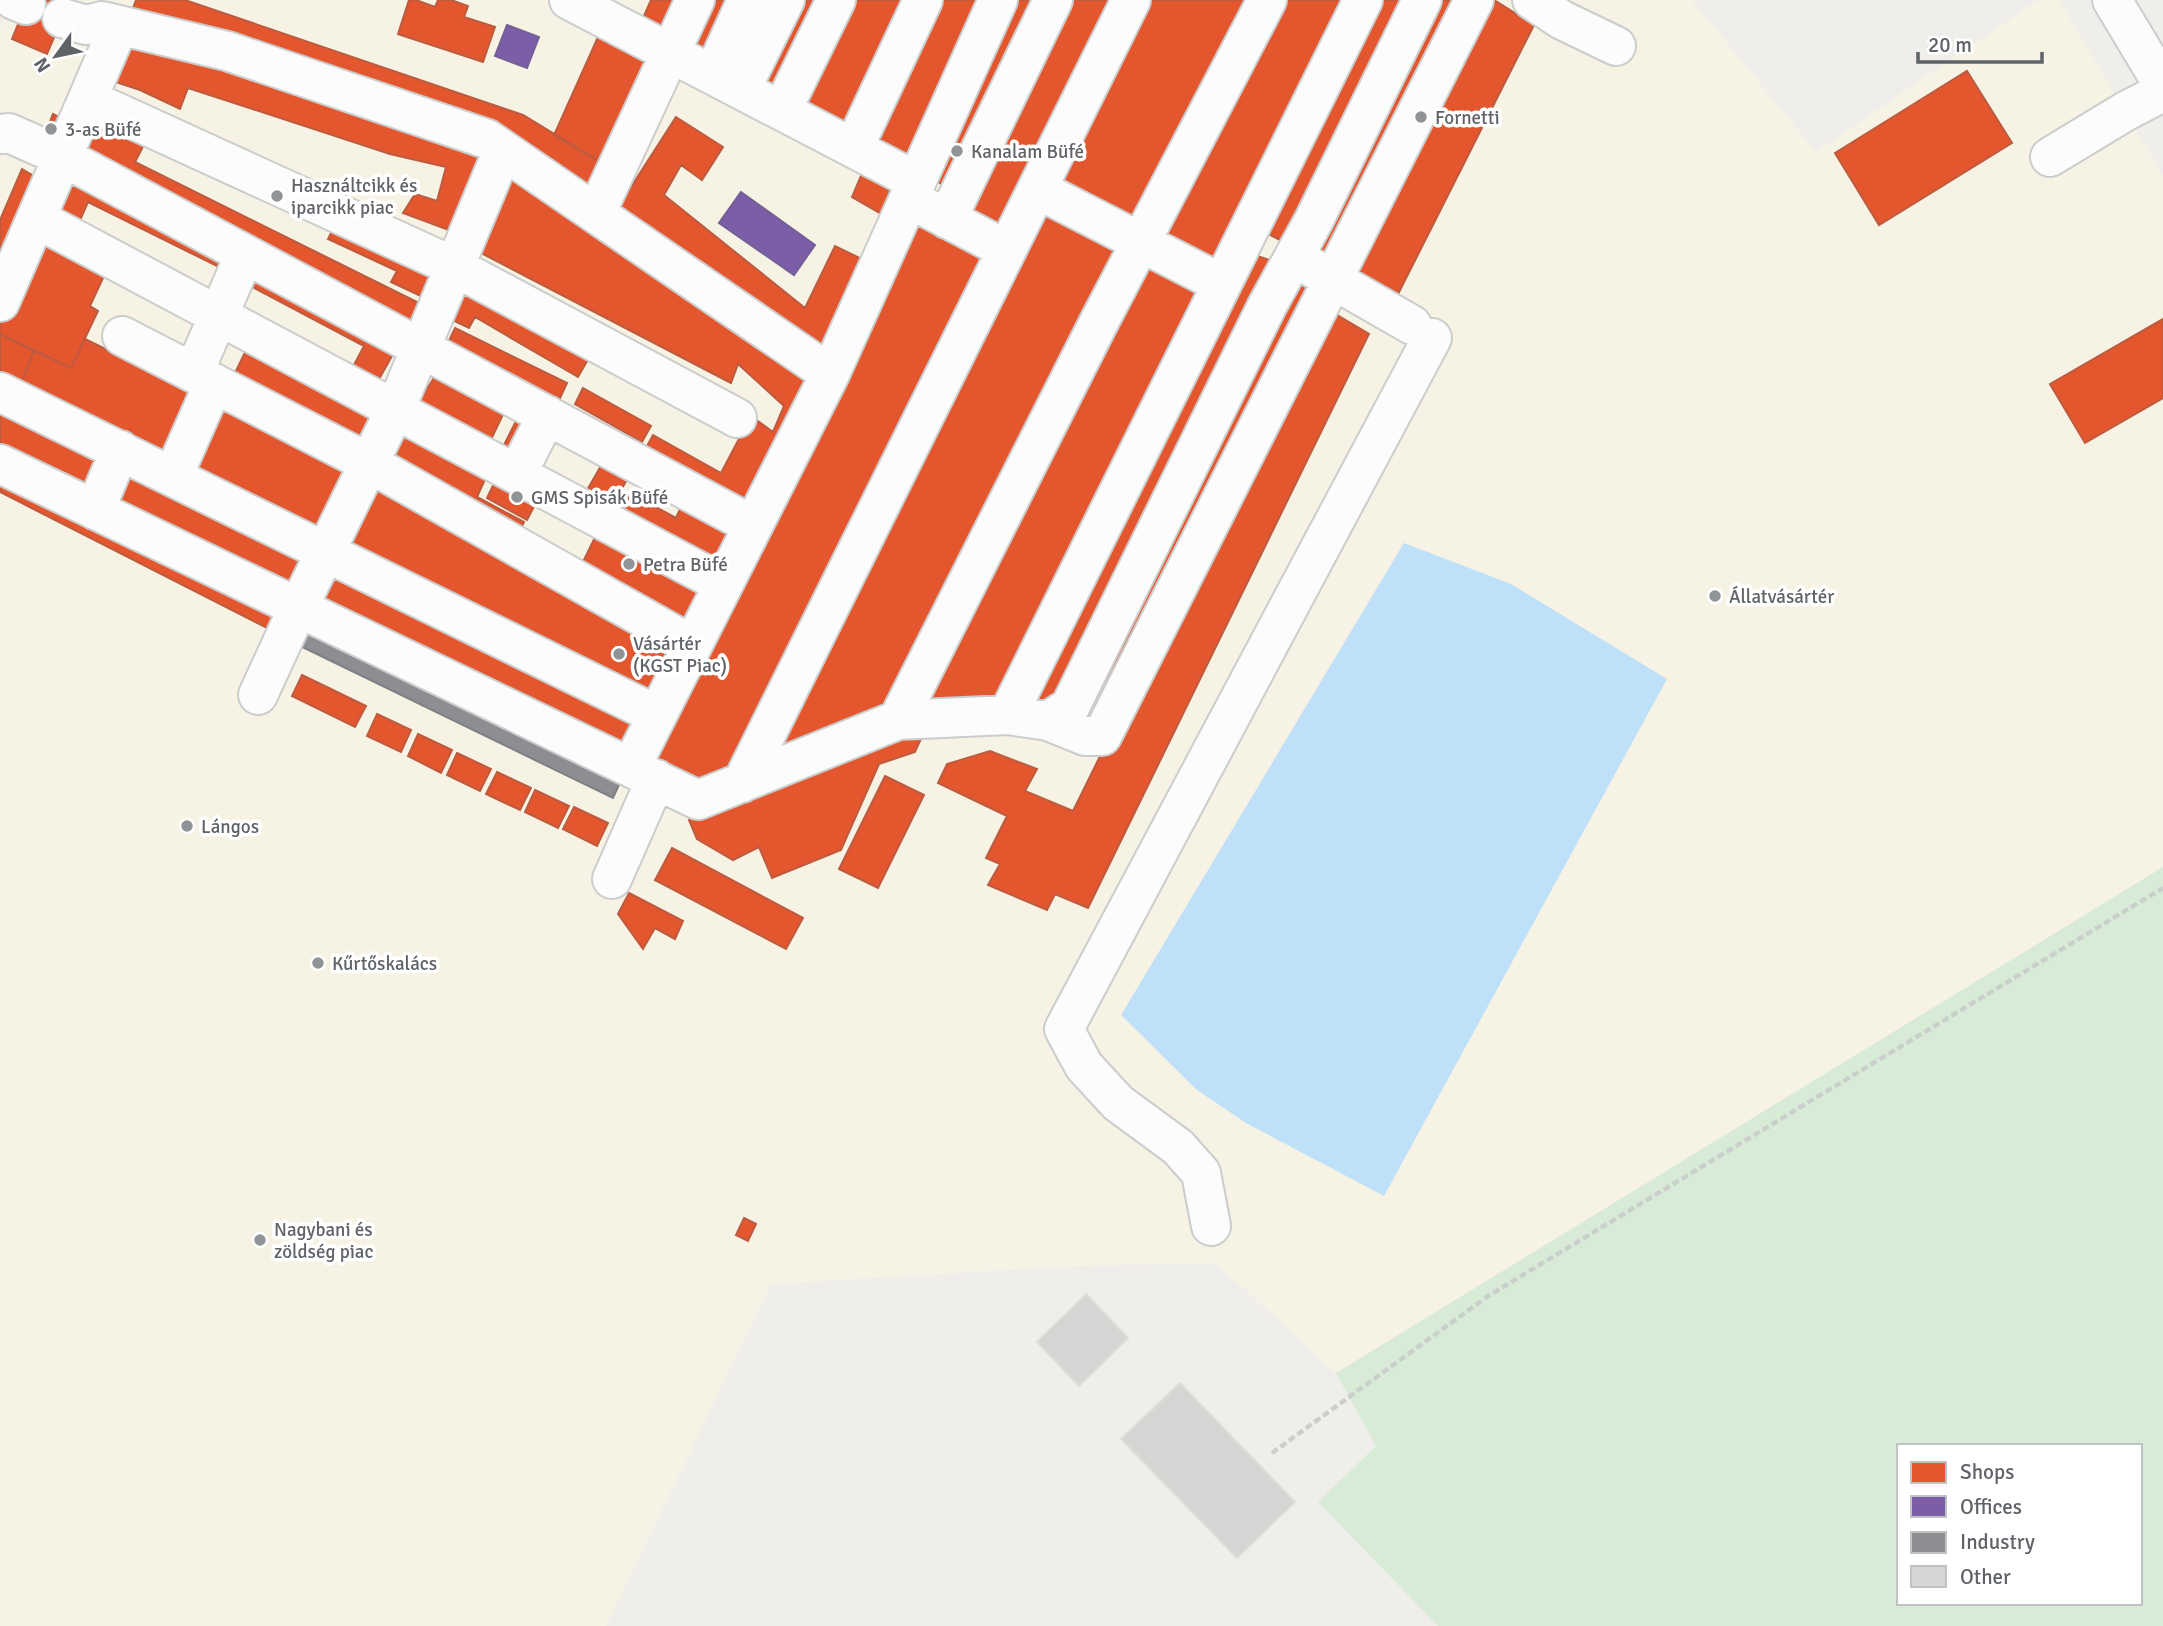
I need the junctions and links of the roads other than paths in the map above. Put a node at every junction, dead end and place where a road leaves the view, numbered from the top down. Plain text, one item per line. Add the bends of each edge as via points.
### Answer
1 (569, 0) edge
2 (695, 0) edge
3 (747, 0) edge
4 (785, 0) edge
5 (836, 0) edge
6 (923, 0) edge
7 (998, 0) edge
8 (1053, 0) edge
9 (1131, 0) edge
10 (1267, 0) edge
11 (1363, 0) edge
12 (1422, 0) edge
13 (1474, 0) edge
14 (1532, 0) edge
15 (2112, 0) edge
16 (66, 9) edge
17 (636, 15) edge
18 (111, 23) junction
19 (1616, 46) dead end
20 (670, 52) junction
21 (727, 82) junction
22 (2163, 85) edge
23 (2163, 92) edge
24 (88, 99) junction
25 (782, 110) junction
26 (0, 134) edge
27 (854, 147) junction
28 (503, 150) junction
29 (64, 157) junction
30 (2050, 157) dead end
31 (912, 189) junction
32 (1037, 189) junction
33 (596, 213) junction
34 (37, 219) junction
35 (947, 219) junction
36 (1247, 233) junction
37 (1141, 242) junction
38 (1007, 250) junction
39 (245, 254) junction
40 (1295, 257) junction
41 (455, 267) junction
42 (1333, 279) junction
43 (1222, 284) junction
44 (0, 302) edge
45 (218, 316) junction
46 (122, 336) dead end
47 (421, 348) junction
48 (830, 374) junction
49 (204, 377) junction
50 (0, 392) edge
51 (395, 410) junction
52 (547, 415) junction
53 (737, 418) dead end
54 (120, 450) junction
55 (369, 463) junction
56 (0, 464) edge
57 (517, 474) junction
58 (173, 477) junction
59 (95, 510) junction
60 (752, 525) junction
61 (326, 551) junction
62 (723, 584) junction
63 (298, 608) junction
64 (692, 645) junction
65 (258, 695) dead end
66 (657, 715) junction
67 (1008, 715) junction
68 (898, 720) junction
69 (1048, 721) junction
70 (643, 773) junction
71 (742, 783) junction
72 (612, 878) dead end
73 (1211, 1226) dead end

1 - 17 street
2 - 20 street
3 - 21 street
4 - 21 street
5 - 25 street
6 - 27 street
7 - 31 street
8 - 35 street
9 - 32 street
10 - 37 street
11 - 36 street
12 - 40 street
13 - 42 street
14 - 19 street
15 - 22 street
16 - 18 street via 93,10
17 - 20 street
18 - 24 street
18 - 28 street via 227,51 487,139
20 - 21 street
20 - 33 street
21 - 25 street
23 - 30 street
24 - 29 street
24 - 41 street
25 - 27 street
26 - 29 street via 9,133
27 - 31 street
28 - 33 street
28 - 41 street
29 - 34 street
29 - 39 street
31 - 35 street
31 - 48 street
32 - 37 street
32 - 38 street
33 - 48 street
34 - 44 street
34 - 45 street
35 - 38 street
36 - 40 street
36 - 43 street
37 - 43 street
37 - 68 street
38 - 71 street
39 - 45 street
39 - 47 street
40 - 42 street
40 - 69 street via 1070,707
41 - 47 street
41 - 53 street
42 - 69 street via 1102,736 1085,736
42 - 73 street via 1422,332 1064,1029 1084,1066 1118,1103 1178,1147 1201,1173
43 - 67 street
45 - 49 street
45 - 51 street
46 - 49 street
47 - 51 street
47 - 52 street
48 - 60 street
49 - 55 street
49 - 58 street
50 - 54 street
51 - 55 street
51 - 57 street
52 - 57 street
52 - 60 street
54 - 58 street
54 - 59 street
55 - 61 street
55 - 64 street
56 - 59 street
57 - 62 street
58 - 61 street
59 - 63 street
60 - 62 street
61 - 63 street
61 - 66 street
62 - 64 street
63 - 65 street
63 - 70 street
64 - 66 street
66 - 70 street
67 - 68 street
67 - 69 street
68 - 71 street
70 - 71 street via 698,800
70 - 72 street

